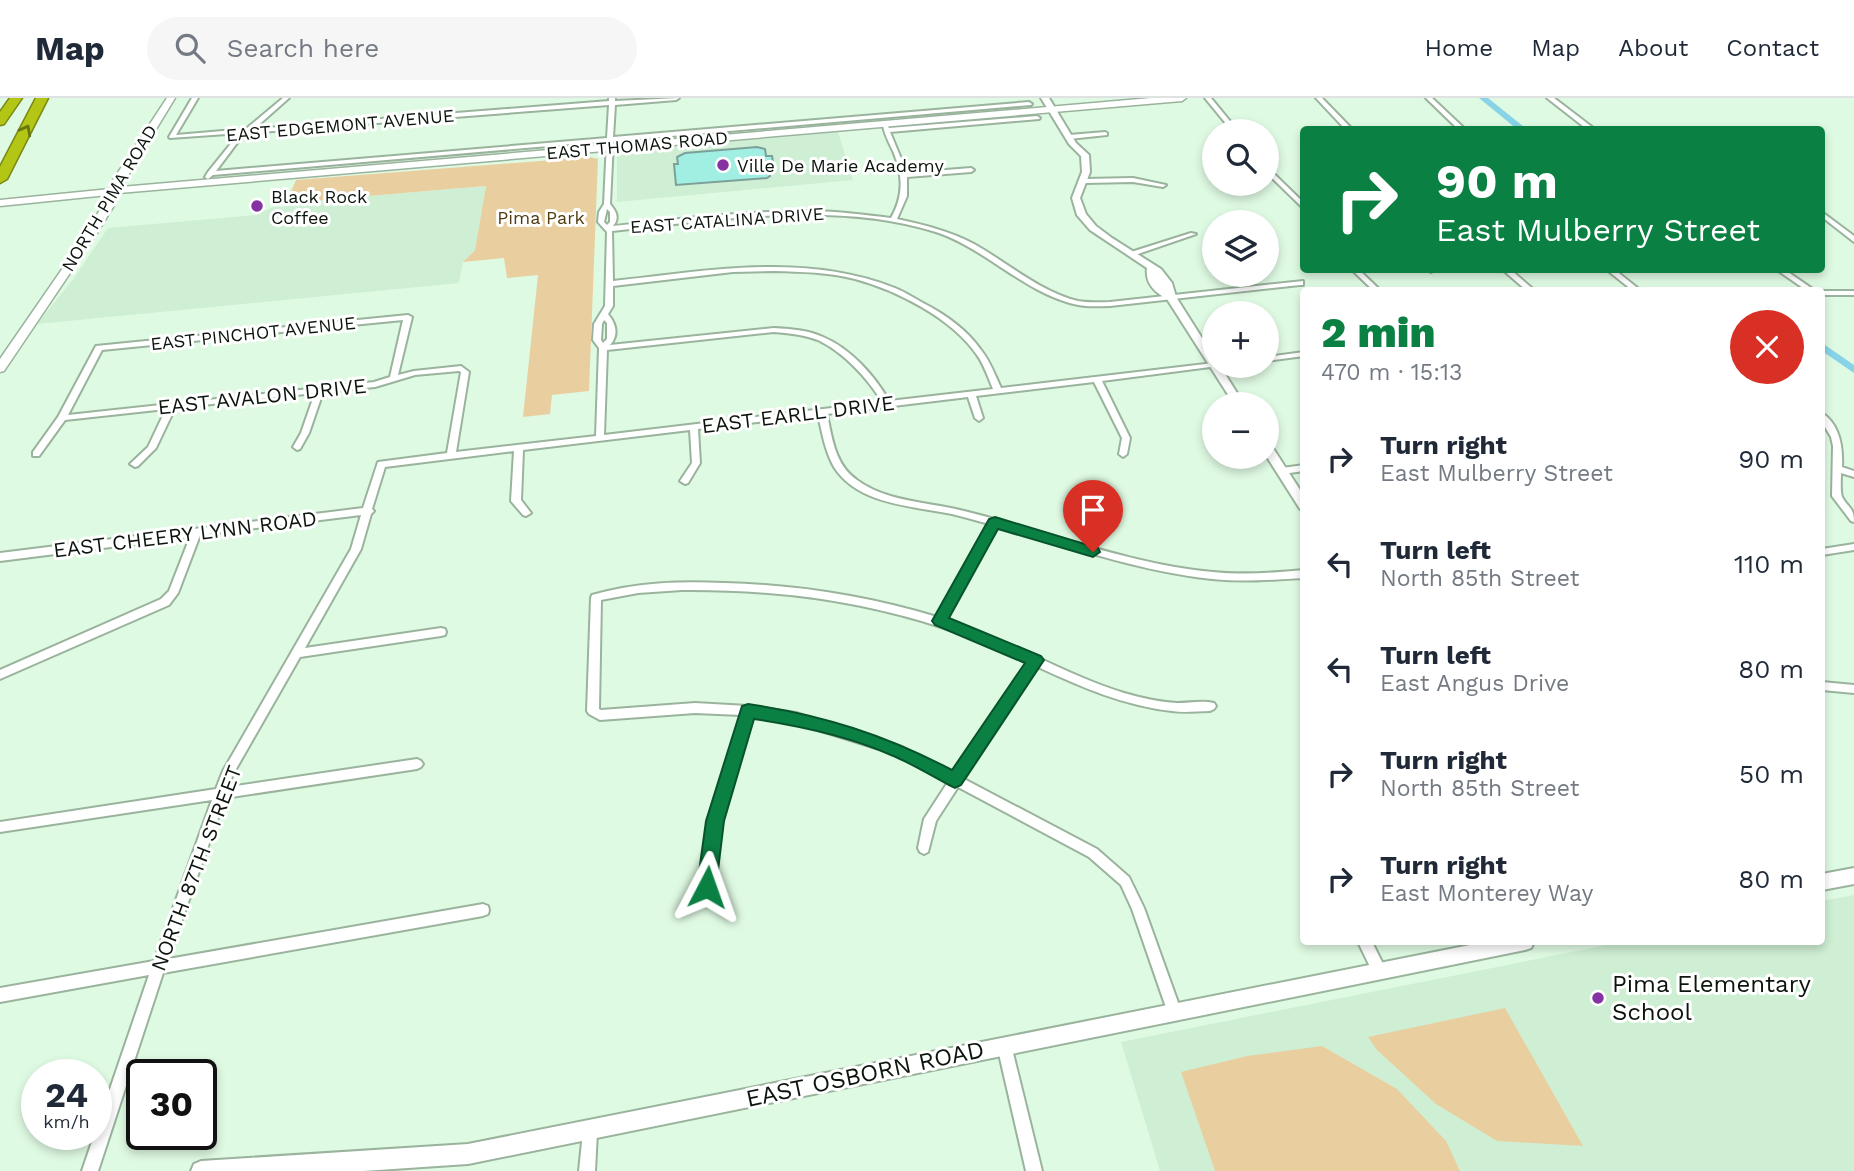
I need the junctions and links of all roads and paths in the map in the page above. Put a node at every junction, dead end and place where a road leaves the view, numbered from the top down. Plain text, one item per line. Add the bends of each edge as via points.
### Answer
1 (16, 98) edge
2 (42, 98) edge
3 (171, 98) edge
4 (195, 98) edge
5 (286, 98) edge
6 (676, 98) edge
7 (1045, 98) edge
8 (1182, 98) edge
9 (1208, 98) edge
10 (1319, 98) edge
11 (1429, 98) edge
12 (1550, 98) edge
13 (1157, 99) edge
14 (612, 101) edge
15 (1030, 104) dead end
16 (1052, 109) junction
17 (1037, 118) dead end
18 (1226, 119) edge
19 (0, 121) edge
20 (1346, 126) edge
21 (1459, 126) edge
22 (1588, 126) edge
23 (885, 127) junction
24 (244, 132) junction
25 (1105, 134) dead end
26 (1071, 141) junction
27 (609, 144) junction
28 (971, 170) dead end
29 (905, 175) junction
30 (208, 177) junction
31 (0, 179) edge
32 (1085, 181) junction
33 (1279, 181) edge
34 (1163, 185) dead end
35 (116, 189) junction
36 (0, 195) edge
37 (0, 203) edge
38 (1300, 203) edge
39 (1825, 216) edge
40 (893, 221) junction
41 (607, 229) junction
42 (92, 233) junction
43 (1193, 234) dead end
44 (1854, 240) edge
45 (1132, 253) junction
46 (1358, 273) edge
47 (1510, 273) edge
48 (1615, 273) edge
49 (1785, 273) edge
50 (1300, 283) dead end
51 (609, 284) junction
52 (1374, 287) edge
53 (1527, 287) edge
54 (1632, 287) edge
55 (1806, 287) edge
56 (1825, 293) edge
57 (1854, 293) edge
58 (1171, 298) junction
59 (605, 316) junction
60 (1202, 346) edge
61 (603, 348) junction
62 (1300, 355) edge
63 (1279, 357) edge
64 (1202, 366) edge
65 (0, 368) edge
66 (1097, 379) junction
67 (393, 380) junction
68 (320, 390) junction
69 (998, 390) junction
70 (971, 394) junction
71 (887, 404) junction
72 (172, 406) junction
73 (822, 411) junction
74 (62, 418) junction
75 (979, 418) dead end
76 (1825, 420) edge
77 (694, 427) junction
78 (600, 438) junction
79 (297, 447) dead end
80 (519, 448) junction
81 (36, 454) dead end
82 (1123, 454) dead end
83 (451, 456) junction
84 (135, 464) dead end
85 (381, 464) joint
86 (1279, 466) edge
87 (1300, 469) edge
88 (1838, 469) junction
89 (1282, 471) junction
90 (1854, 474) edge
91 (685, 481) dead end
92 (1300, 500) edge
93 (369, 511) junction
94 (526, 513) dead end
95 (1854, 519) edge
96 (995, 522) junction
97 (197, 532) junction
98 (1854, 547) edge
99 (1825, 552) edge
100 (0, 557) edge
101 (1300, 574) edge
102 (940, 621) junction
103 (441, 632) dead end
104 (298, 653) junction
105 (1036, 660) junction
106 (0, 675) edge
107 (1825, 686) edge
108 (1854, 689) edge
109 (1210, 706) dead end
110 (748, 711) junction
111 (417, 764) dead end
112 (955, 780) junction
113 (221, 794) junction
114 (0, 827) edge
115 (924, 848) dead end
116 (1854, 876) edge
117 (1825, 881) edge
118 (707, 887) dead end
119 (483, 910) dead end
120 (1366, 945) edge
121 (1510, 945) edge
122 (158, 968) junction
123 (1380, 972) junction
124 (0, 995) edge
125 (1174, 1011) junction
126 (1004, 1045) junction
127 (590, 1132) junction
128 (90, 1171) edge
129 (201, 1171) edge
130 (587, 1171) edge
131 (1034, 1171) edge

1 - 19 highway
31 -> 2 highway
3 - 35 main road, NORTH PIMA ROAD
4 - 24 street, EAST EDGEMONT AVENUE via 172,137
5 - 24 street
6 - 14 street, EAST EDGEMONT AVENUE
7 - 16 street
8 - 13 main road, EAST THOMAS ROAD
9 - 18 street
10 - 20 street
11 - 21 street
12 - 22 street
13 - 16 main road, EAST THOMAS ROAD
14 - 24 street, EAST EDGEMONT AVENUE
14 - 27 street
15 - 27 street, EAST THOMAS ROAD
16 - 23 main road, EAST THOMAS ROAD
16 - 26 street
17 - 23 street, EAST THOMAS ROAD
23 - 27 main road, EAST THOMAS ROAD
23 - 29 street
24 - 30 street
25 - 26 street
26 - 32 street via 1074,156 1084,161
27 - 30 main road, EAST THOMAS ROAD
27 - 41 street via 607,204 601,222
28 - 29 street
29 - 40 street via 906,199
30 - 35 main road, EAST THOMAS ROAD
30 - 42 main road via 123,202
32 - 34 street
32 - 45 street via 1076,198 1085,219 1099,235
33 - 38 street
35 - 36 main road, EAST THOMAS ROAD
35 - 37 main road, EAST THOMAS ROAD
35 - 42 main road, NORTH PIMA ROAD
39 - 44 street
40 - 41 street, EAST CATALINA DRIVE via 793,211
40 - 58 street, EAST CATALINA DRIVE via 963,239 1054,294 1079,303
41 - 51 street
42 - 65 main road, NORTH PIMA ROAD
43 - 45 street
45 - 58 street via 1152,269 1151,279 1158,290
46 - 52 street
47 - 53 street
48 - 54 street
49 - 55 street
50 - 58 street
51 - 59 street
51 - 69 street via 768,268 808,268 856,276 909,296 949,323 981,354
56 - 57 street
58 - 60 street
59 - 61 street via 598,324 597,340
59 - 61 street via 611,323 611,339
61 - 71 street via 774,330 798,332 822,339 867,375
61 - 78 street
62 - 63 street
64 - 66 street, EAST EARLL DRIVE
66 - 69 street, EAST EARLL DRIVE
66 - 82 street via 1126,438
67 - 68 street, EAST AVALON DRIVE
67 - 74 street, EAST PINCHOT AVENUE via 408,317 99,348
67 - 83 street, EAST AVALON DRIVE via 414,373 461,368 465,372
68 - 72 street, EAST AVALON DRIVE
68 - 79 street
69 - 70 street, EAST EARLL DRIVE
70 - 71 street, EAST EARLL DRIVE
70 - 75 street
71 - 73 street, EAST EARLL DRIVE
72 - 74 street, EAST AVALON DRIVE
72 - 84 street via 152,448
73 - 77 street, EAST EARLL DRIVE
73 - 96 street via 834,461 856,485 875,494
74 - 81 street
76 - 88 street via 1838,440
77 - 78 street, EAST EARLL DRIVE
77 - 91 street via 696,463
78 - 80 street, EAST EARLL DRIVE
80 - 83 street, EAST EARLL DRIVE
80 - 94 street via 516,501
83 - 85 street, EAST EARLL DRIVE
85 - 93 street, NORTH 87TH STREET
86 - 89 street
87 - 89 street
88 - 90 street
88 - 95 street via 1836,496
89 - 92 street
93 - 97 street, EAST CHEERY LYNN ROAD
93 - 104 street, NORTH 87TH STREET via 356,549
96 - 101 street via 1157,569 1241,578
96 - 102 street
97 - 100 street, EAST CHEERY LYNN ROAD
97 - 106 street via 173,593 165,602
98 - 99 street
102 - 105 street
102 - 110 street via 829,595 745,587 668,586 596,598 593,711 600,715 695,708
103 - 104 street
104 - 113 street, NORTH 87TH STREET via 246,740
105 - 109 street via 1130,698 1171,707
105 - 112 street
107 - 108 street
110 - 112 street via 848,732 898,750
110 - 118 street via 715,821
111 - 113 street
112 - 115 street via 930,818
112 - 125 street via 1093,853 1125,881
113 - 114 street
113 - 122 street, NORTH 87TH STREET
116 - 117 street
119 - 122 street
120 - 123 street
121 - 123 street, EAST OSBORN ROAD
122 - 124 street
122 - 128 street, NORTH 87TH STREET
123 - 125 street, EAST OSBORN ROAD
125 - 126 street, EAST OSBORN ROAD
126 - 127 street, EAST OSBORN ROAD
126 - 131 street
127 - 129 street, EAST OSBORN ROAD via 426,1159
127 - 130 street

